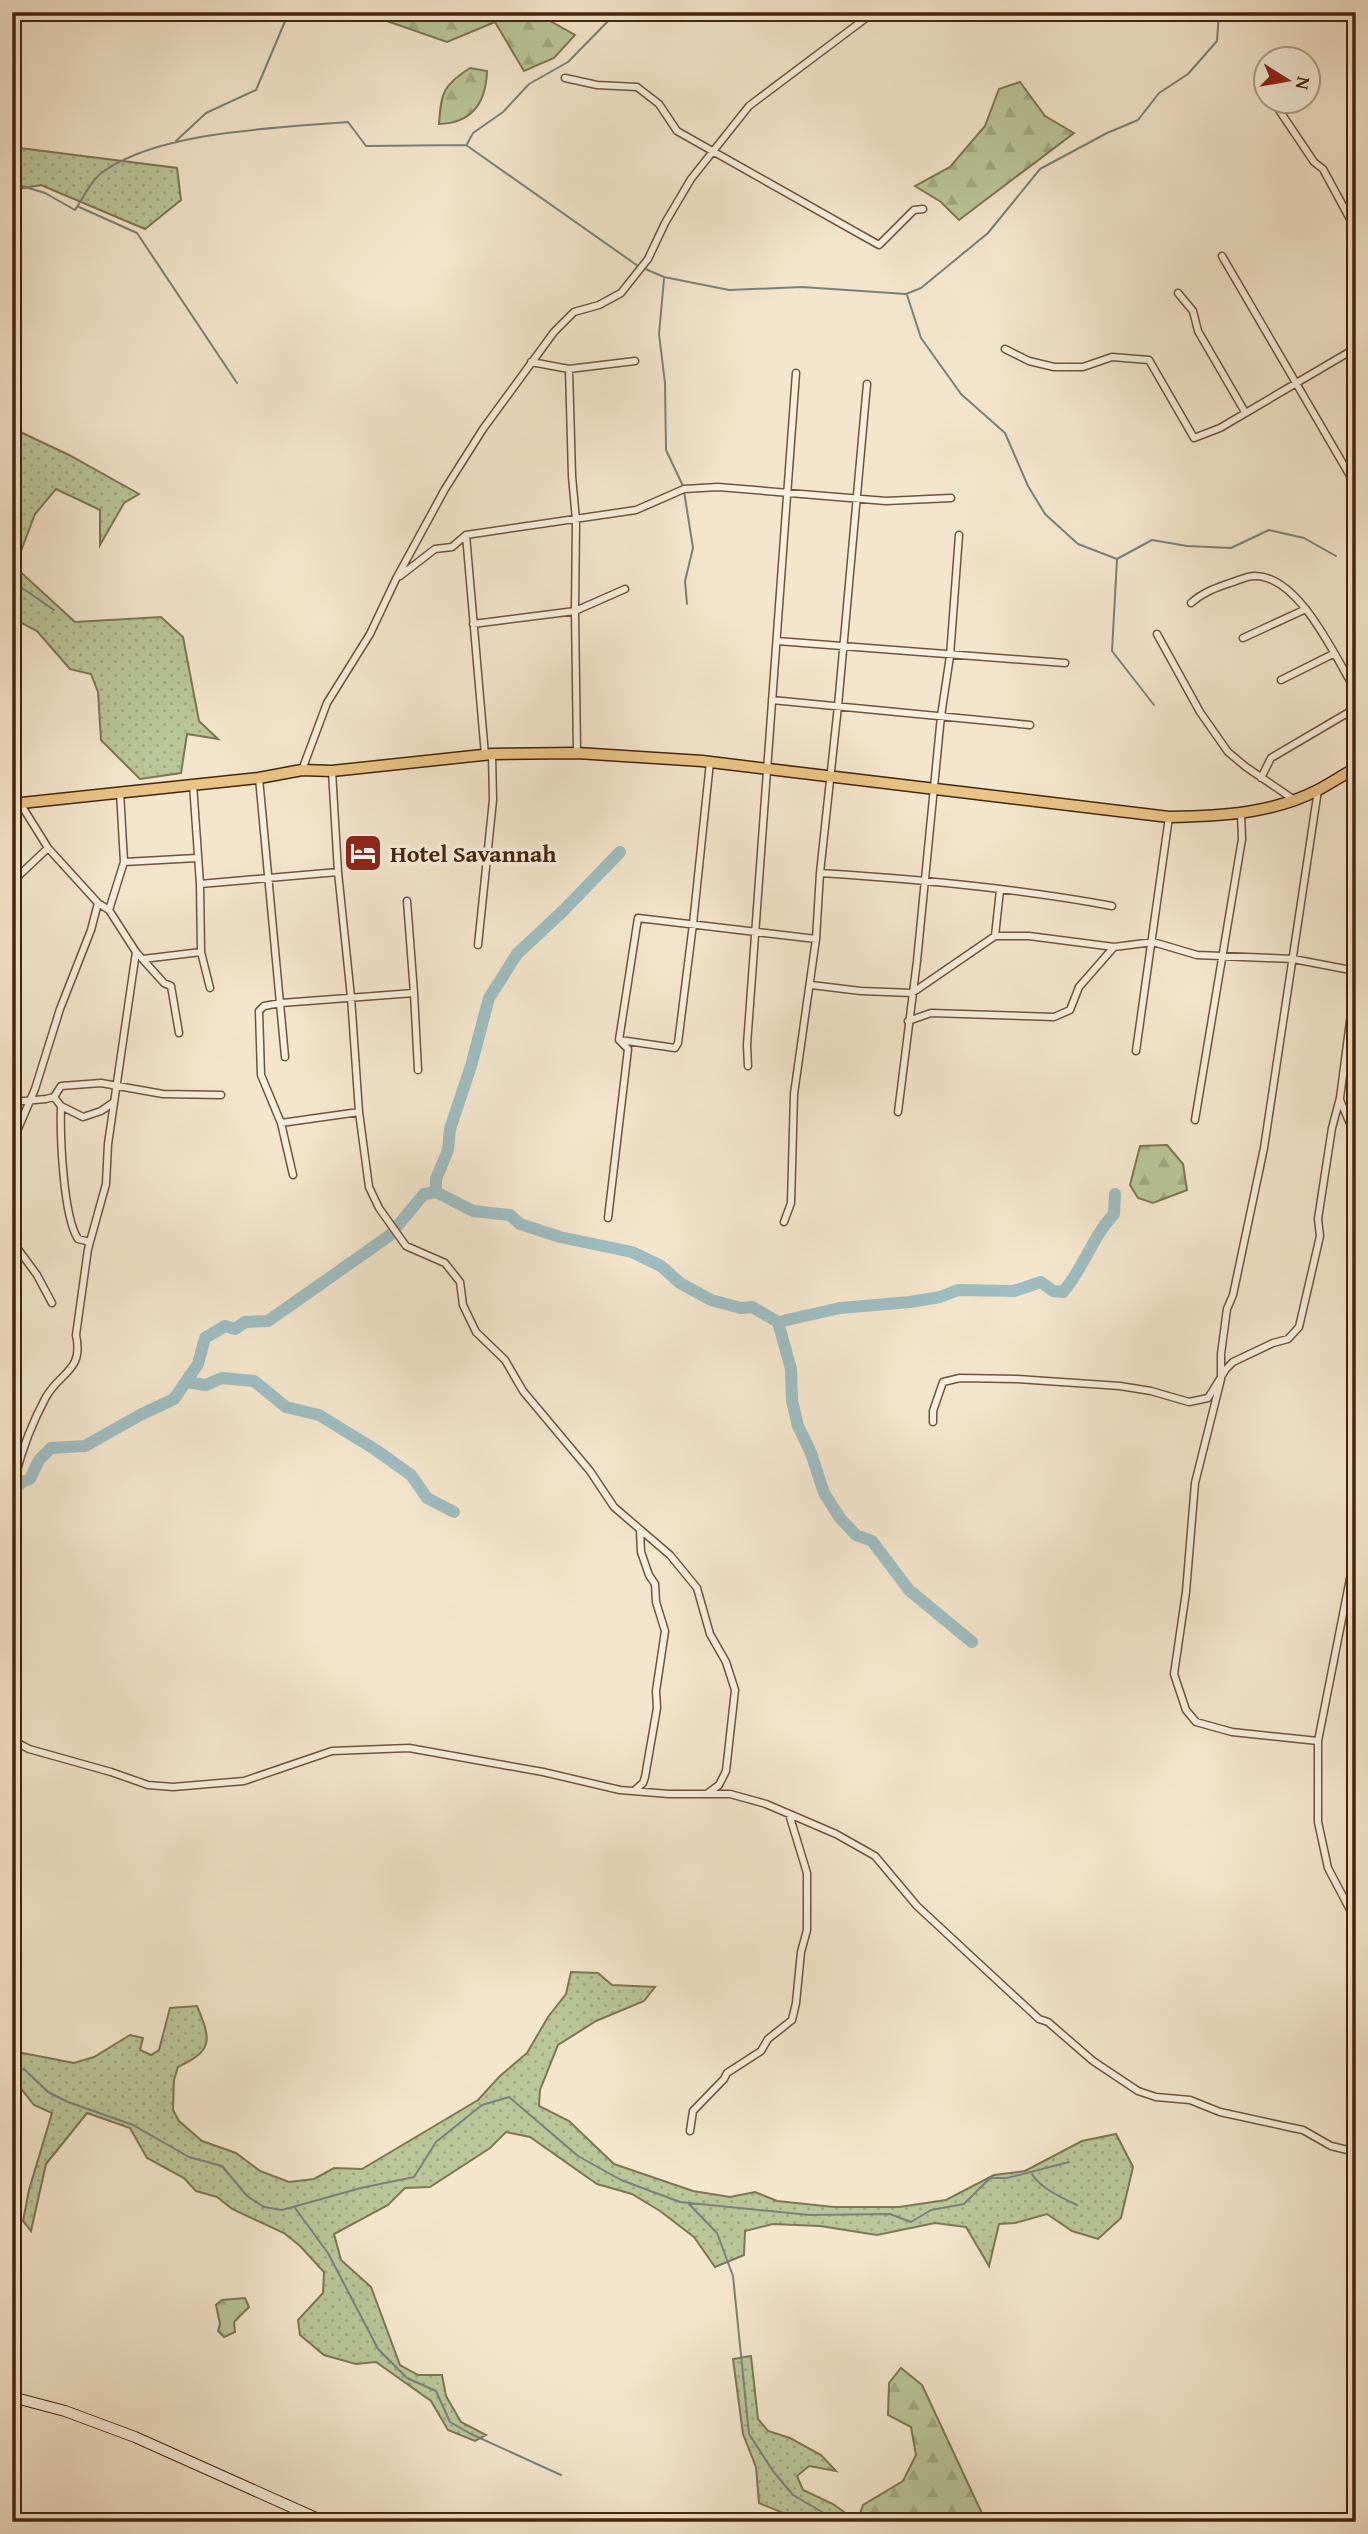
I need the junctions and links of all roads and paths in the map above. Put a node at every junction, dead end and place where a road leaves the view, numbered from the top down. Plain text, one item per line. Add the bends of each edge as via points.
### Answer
1 (874, 12) edge
2 (565, 78) dead end
3 (1283, 116) edge
4 (712, 151) junction
5 (923, 209) dead end
6 (1356, 230) edge
7 (1222, 256) dead end
8 (1178, 293) dead end
9 (1005, 349) dead end
10 (1354, 352) edge
11 (635, 361) dead end
12 (531, 362) junction
13 (569, 369) junction
14 (796, 373) dead end
15 (1297, 383) junction
16 (867, 384) dead end
17 (1245, 412) junction
18 (1356, 486) edge
19 (788, 494) junction
20 (857, 498) junction
21 (951, 498) dead end
22 (576, 520) junction
23 (466, 535) junction
24 (959, 536) dead end
25 (396, 579) junction
26 (625, 589) dead end
27 (1191, 603) dead end
28 (1306, 608) junction
29 (575, 611) junction
30 (473, 624) junction
31 (1157, 634) dead end
32 (1243, 638) dead end
33 (777, 641) junction
34 (844, 645) junction
35 (1334, 654) junction
36 (950, 656) junction
37 (1065, 663) dead end
38 (1281, 680) dead end
39 (1356, 691) edge
40 (772, 701) junction
41 (838, 706) junction
42 (1356, 708) edge
43 (941, 716) junction
44 (1030, 724) dead end
45 (577, 753) junction
46 (488, 755) junction
47 (710, 762) junction
48 (1356, 768) edge
49 (769, 769) junction
50 (302, 770) junction
51 (332, 771) junction
52 (831, 777) junction
53 (259, 778) junction
54 (1261, 778) junction
55 (193, 784) junction
56 (934, 788) junction
57 (1318, 790) junction
58 (120, 792) junction
59 (1296, 800) junction
60 (16, 804) edge
61 (1241, 814) junction
62 (1169, 817) junction
63 (48, 848) junction
64 (197, 858) junction
65 (124, 863) junction
66 (338, 872) junction
67 (820, 873) junction
68 (270, 878) junction
69 (926, 880) junction
70 (12, 882) edge
71 (200, 884) junction
72 (1000, 890) junction
73 (407, 901) dead end
74 (98, 903) junction
75 (1112, 906) dead end
76 (108, 910) junction
77 (693, 924) junction
78 (755, 934) junction
79 (995, 936) junction
80 (816, 939) junction
81 (1153, 942) junction
82 (478, 945) dead end
83 (1114, 947) junction
84 (136, 952) junction
85 (201, 952) junction
86 (1221, 957) junction
87 (143, 959) junction
88 (1293, 959) junction
89 (1356, 973) edge
90 (811, 985) junction
91 (210, 988) dead end
92 (414, 993) junction
93 (912, 993) junction
94 (351, 997) junction
95 (281, 1003) junction
96 (908, 1021) junction
97 (179, 1032) dead end
98 (620, 1040) junction
99 (1136, 1051) dead end
100 (285, 1057) dead end
101 (748, 1066) dead end
102 (418, 1070) dead end
103 (118, 1085) junction
104 (221, 1095) dead end
105 (54, 1097) junction
106 (1340, 1098) junction
107 (29, 1100) junction
108 (12, 1102) edge
109 (114, 1102) junction
110 (61, 1106) junction
111 (359, 1112) junction
112 (898, 1112) dead end
113 (1195, 1120) dead end
114 (281, 1123) junction
115 (1353, 1127) edge
116 (12, 1143) edge
117 (1356, 1148) edge
118 (293, 1175) dead end
119 (608, 1218) dead end
120 (784, 1222) dead end
121 (12, 1241) edge
122 (90, 1242) junction
123 (52, 1303) dead end
124 (1221, 1379) junction
125 (933, 1422) dead end
126 (16, 1475) dead end
127 (640, 1531) junction
128 (1356, 1548) edge
129 (12, 1740) edge
130 (1318, 1741) junction
131 (635, 1790) junction
132 (708, 1793) junction
133 (789, 1814) junction
134 (1356, 1921) edge
135 (690, 2131) dead end
136 (1356, 2152) edge
137 (12, 2397) edge
138 (325, 2522) edge

1 - 4 street via 749,106
2 - 4 street via 637,87 659,104 677,131
3 - 6 street via 1323,169
4 - 5 street via 879,245 914,210
4 - 12 street via 648,258 621,293 574,312
7 - 15 street
8 - 17 street via 1193,311 1198,331
9 - 17 street via 1054,367 1083,367 1112,357 1149,360 1194,438
10 - 15 street
11 - 13 street
12 - 13 street
12 - 25 street via 445,489
13 - 22 street
14 - 19 street
15 - 17 street
15 - 18 street
16 - 20 street
19 - 20 street
19 - 22 street via 718,486 684,489 636,510
19 - 33 street
20 - 21 street
20 - 34 street
22 - 23 street
22 - 29 street
23 - 25 street via 452,547 435,549
23 - 30 street
24 - 36 street
25 - 50 street via 370,634 327,703
26 - 29 street
27 - 28 street via 1254,575 1288,588
28 - 32 street
28 - 35 street
29 - 30 street
29 - 45 street
30 - 46 street
31 - 54 street via 1228,752
33 - 34 street
33 - 40 street
34 - 36 street
34 - 41 street
35 - 38 street
35 - 39 street
36 - 37 street
36 - 43 street
40 - 41 street
40 - 49 street
41 - 43 street
41 - 52 street
42 - 54 street via 1271,758
43 - 44 street
43 - 56 street
45 - 46 highway
45 - 47 highway
46 - 51 highway
46 - 82 street via 493,800
47 - 49 highway
47 - 77 street
48 - 57 highway
49 - 52 highway
49 - 78 street
50 - 51 highway
50 - 53 highway
51 - 66 street
52 - 56 highway
52 - 67 street
53 - 55 highway
53 - 68 street
54 - 59 street
55 - 58 highway
55 - 64 street
56 - 62 highway
56 - 69 street
57 - 59 highway
57 - 88 street
58 - 60 highway
58 - 65 street
59 - 61 highway
60 - 63 street
61 - 62 highway
61 - 86 street via 1242,839
62 - 81 street
63 - 70 street
63 - 74 street
64 - 65 street
64 - 71 street
65 - 76 street
66 - 68 street
66 - 94 street
67 - 69 street
67 - 80 street
68 - 71 street
68 - 95 street
69 - 72 street
69 - 93 street
71 - 85 street
72 - 75 street
72 - 79 street
73 - 92 street
74 - 76 street
74 - 107 street
76 - 84 street
77 - 78 street
77 - 98 street via 638,918
77 - 98 street via 675,1048
78 - 80 street
78 - 101 street
79 - 83 street
79 - 93 street
80 - 90 street
81 - 83 street
81 - 86 street
81 - 99 street
83 - 96 street via 1079,987 1070,1010 1054,1017 931,1013
84 - 87 street
84 - 103 street
85 - 87 street
85 - 91 street
86 - 88 street
86 - 113 street
87 - 97 street via 171,986
88 - 89 street
88 - 124 street via 1265,1148 1227,1309
89 - 106 street
90 - 93 street
90 - 120 street via 794,1094 791,1203
92 - 94 street
92 - 102 street
93 - 96 street
94 - 95 street
94 - 111 street
95 - 100 street
95 - 114 street via 259,1011 261,1075
96 - 112 street
98 - 119 street via 628,1049
103 - 104 street via 163,1094
103 - 105 street via 61,1086
103 - 109 street
105 - 107 street
105 - 110 street
106 - 115 street
106 - 124 street via 1318,1219 1320,1236 1299,1327 1288,1339 1233,1362
107 - 108 street
107 - 116 street
109 - 110 street via 83,1118
109 - 122 street via 106,1184
110 - 122 street via 60,1137 71,1219 78,1239
111 - 114 street
111 - 127 street via 369,1187 379,1208 406,1247 445,1263 460,1282 463,1305 476,1332 505,1360 523,1391 614,1507
114 - 118 street
115 - 117 street
121 - 123 street
122 - 126 street via 76,1335 79,1349 71,1371 48,1392 24,1442
124 - 125 street via 1208,1398 1189,1402 1121,1386 960,1378 943,1382
124 - 130 street via 1195,1483 1174,1674 1186,1710 1196,1722 1232,1732
127 - 131 street via 665,1631 647,1767 643,1783
127 - 132 street via 670,1555 697,1588 710,1634 735,1690 726,1770 719,1785
128 - 130 street
129 - 131 street via 148,1785 244,1781 332,1751 409,1748
130 - 134 street via 1318,1822 1328,1868
131 - 132 street
132 - 133 street via 730,1794
133 - 135 street via 807,1873 807,1930 792,2020 768,2039 761,2051 727,2073 694,2111
133 - 136 street via 875,1856 917,1906 1039,2019 1138,2091 1303,2130 1331,2146
137 - 138 main road via 135,2437

